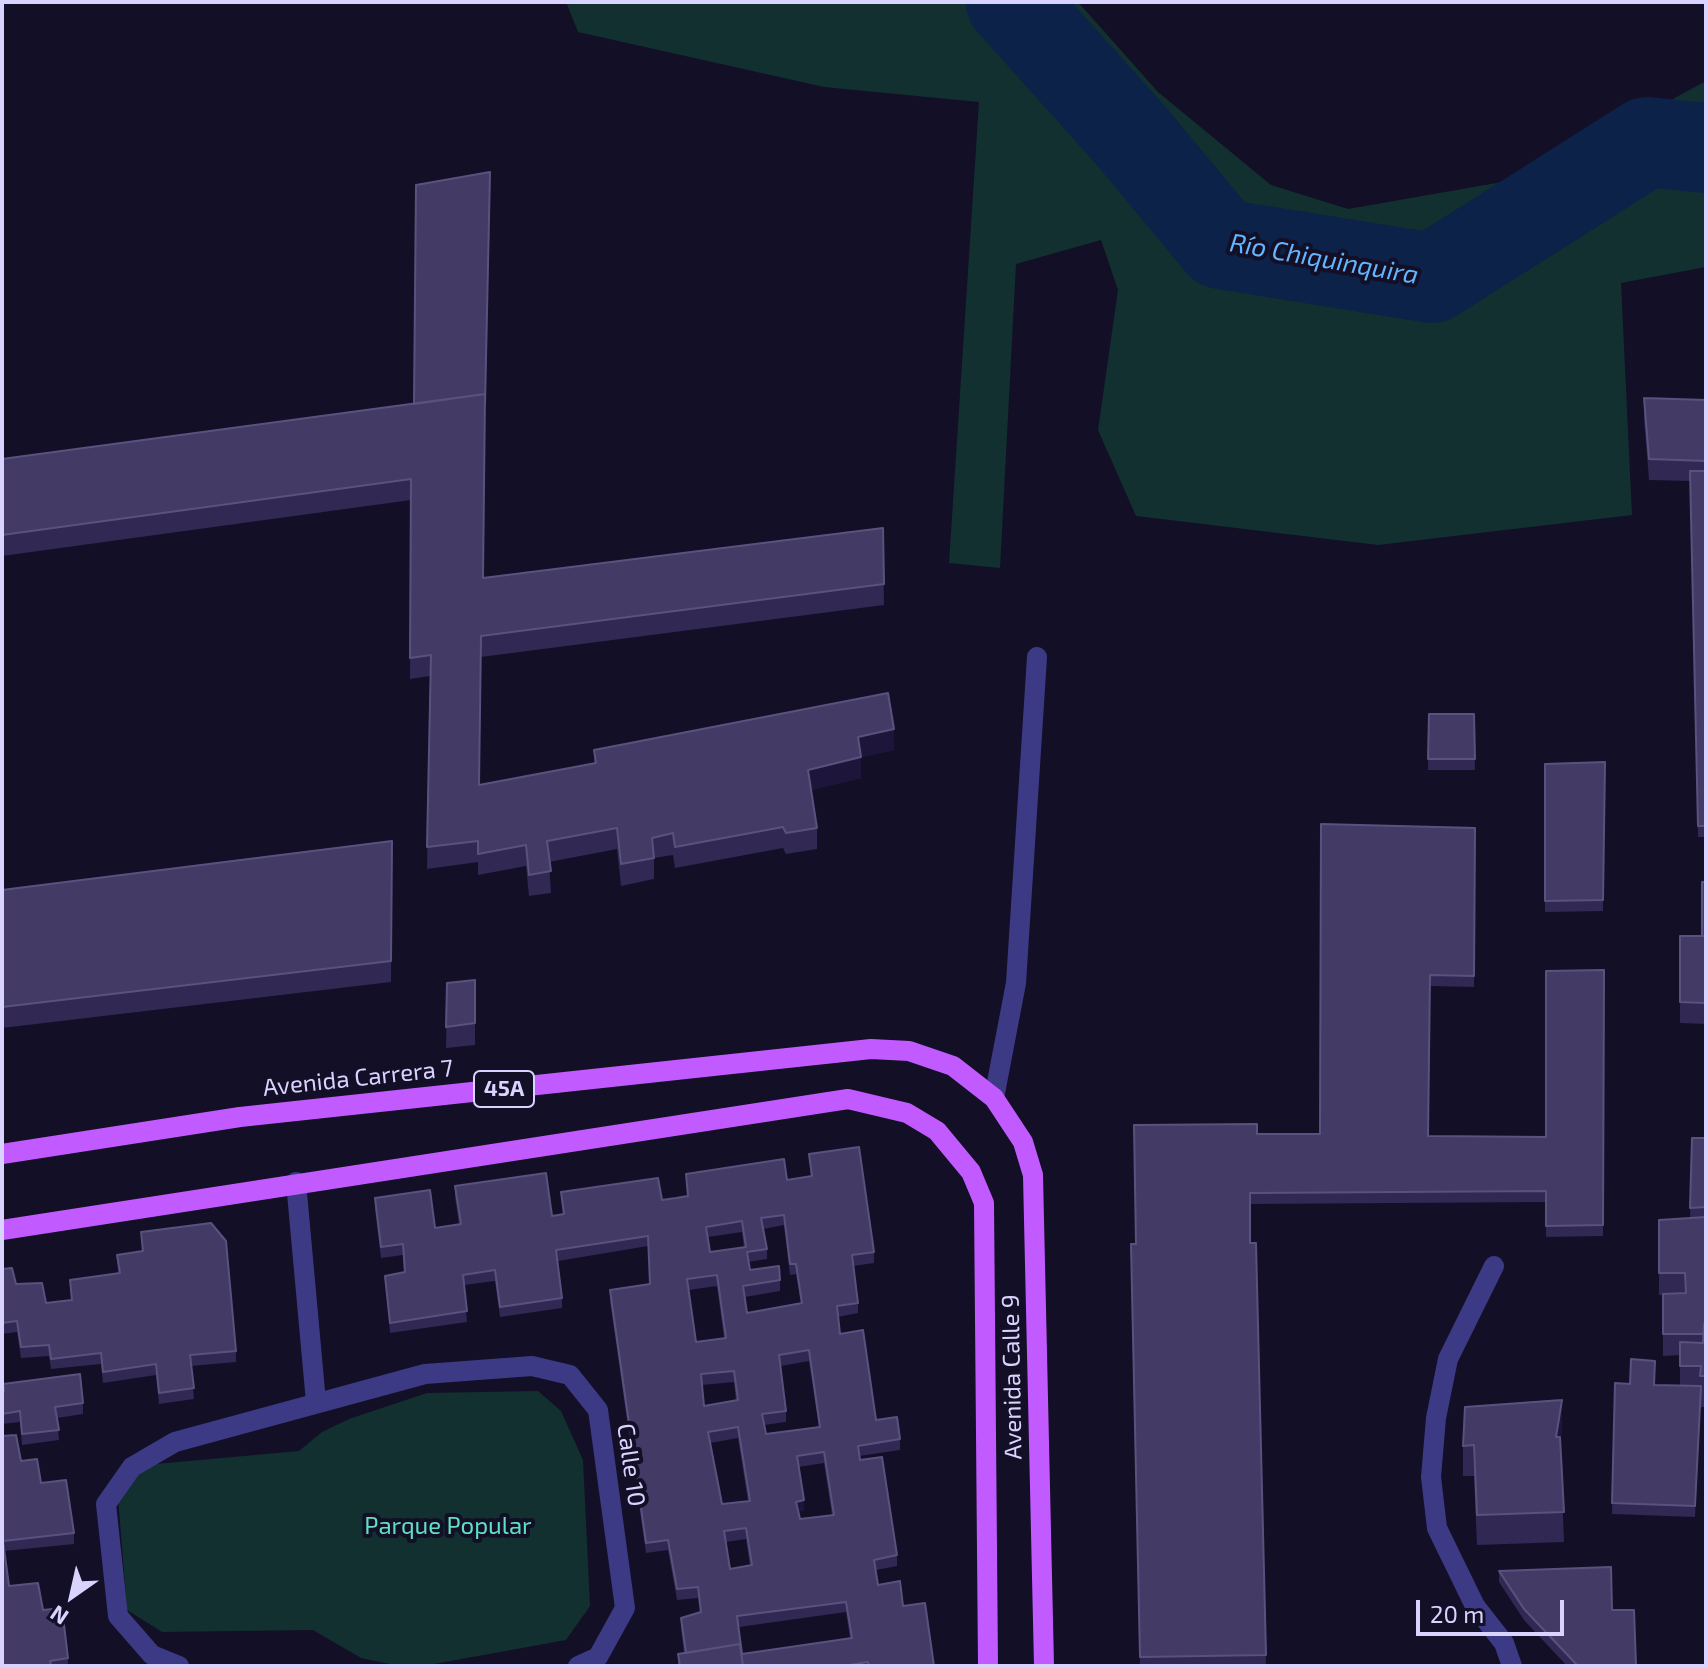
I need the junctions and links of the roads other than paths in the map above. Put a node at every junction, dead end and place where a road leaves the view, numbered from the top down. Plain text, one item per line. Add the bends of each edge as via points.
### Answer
1 (1037, 657) dead end
2 (994, 1098) junction
3 (2, 1154) edge
4 (296, 1182) junction
5 (2, 1230) edge
6 (1494, 1266) dead end
7 (316, 1402) junction
8 (179, 1666) edge
9 (578, 1666) edge
10 (988, 1666) edge
11 (1044, 1666) edge
12 (1512, 1666) edge

1 - 2 street via 1016,983
2 - 3 main road, Avenida Carrera 7 / 45A via 953,1066 909,1051 871,1049 240,1117
2 - 11 main road, Avenida Calle 9 / 45A via 1023,1142 1033,1175
4 - 5 main road
4 - 7 street
4 - 10 main road, Avenida Calle 9 via 848,1099 907,1113 937,1131 971,1172 984,1203
6 - 12 street via 1448,1359 1431,1477 1437,1528
7 - 8 street, Calle 10 via 175,1442 132,1467 106,1504 118,1616 152,1655
7 - 9 street, Calle 10 via 425,1374 532,1366 570,1375 598,1410 625,1608 598,1657

